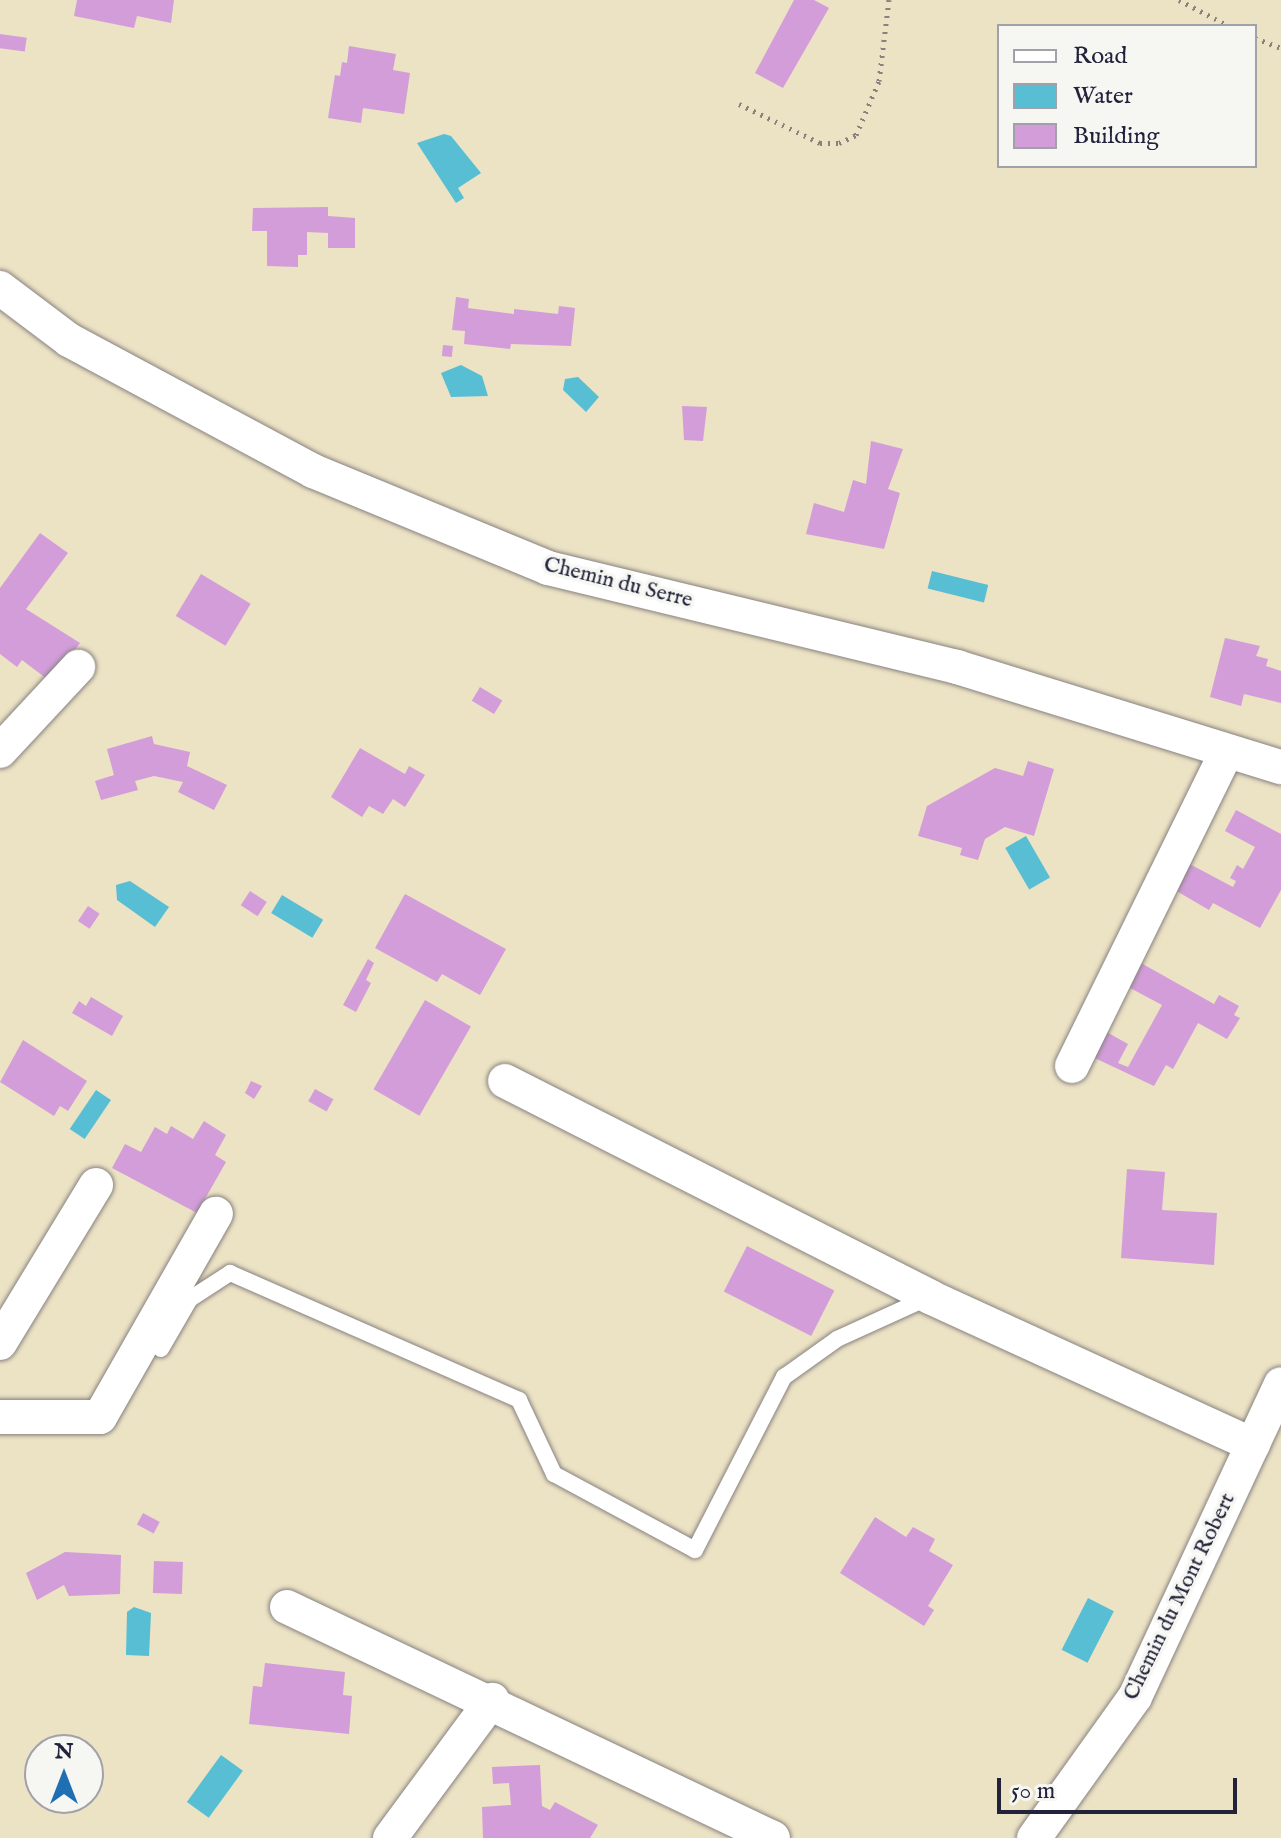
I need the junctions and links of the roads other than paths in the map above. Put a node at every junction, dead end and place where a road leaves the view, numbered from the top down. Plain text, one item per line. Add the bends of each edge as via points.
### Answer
1 (0, 288) edge
2 (78, 667) dead end
3 (0, 751) edge
4 (1226, 753) junction
5 (1281, 767) edge
6 (1072, 1066) dead end
7 (505, 1081) dead end
8 (96, 1185) dead end
9 (216, 1214) dead end
10 (930, 1297) junction
11 (0, 1343) edge
12 (161, 1349) dead end
13 (1281, 1384) edge
14 (0, 1417) edge
15 (1253, 1445) junction
16 (287, 1607) dead end
17 (492, 1700) junction
18 (390, 1838) edge
19 (773, 1838) edge
20 (1034, 1838) edge

1 - 4 street, Chemin du Serre via 69,340 313,471 548,568 957,667
2 - 3 street
4 - 5 street, Chemin du Serre
4 - 6 street
7 - 10 street
8 - 11 street
9 - 14 street via 100,1417
10 - 12 lane via 837,1339 784,1377 695,1550 554,1474 519,1400 230,1273 190,1299
10 - 15 street
13 - 15 street, Chemin du Mont Robert
15 - 20 street, Chemin du Mont Robert via 1135,1697
16 - 17 street
17 - 18 street
17 - 19 street

